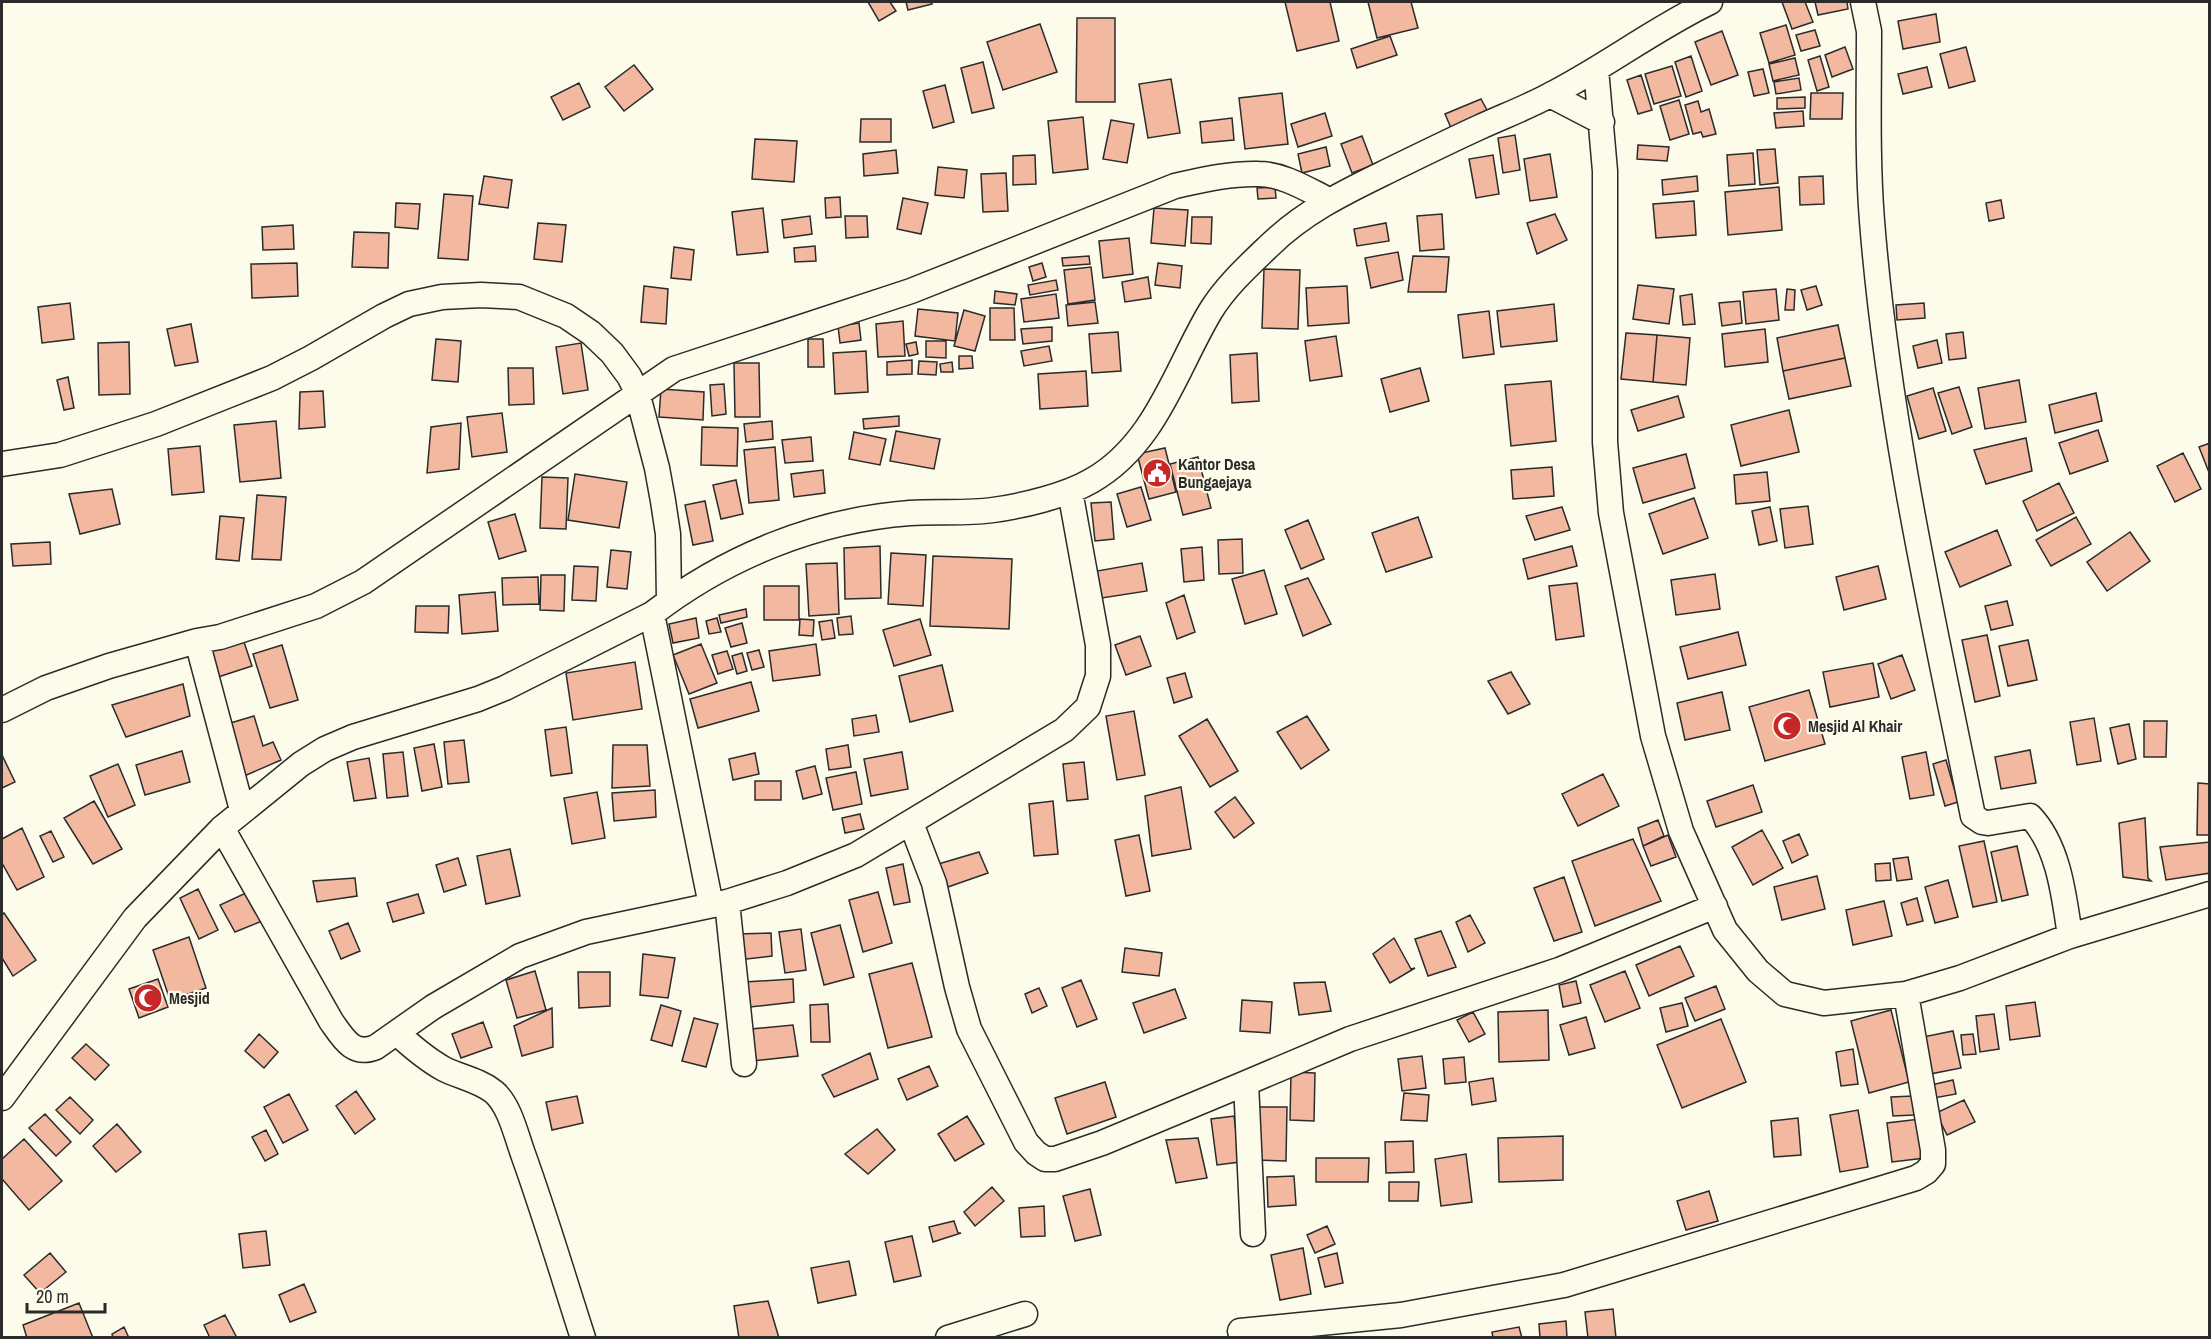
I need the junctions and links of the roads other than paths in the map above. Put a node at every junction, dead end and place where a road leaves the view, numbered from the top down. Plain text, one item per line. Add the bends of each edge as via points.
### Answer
1 (1710, 2) edge
2 (1863, 2) edge
3 (1596, 69) junction
4 (1550, 96) junction
5 (1602, 122) junction
6 (1329, 200) junction
7 (637, 392) junction
8 (2, 464) edge
9 (1070, 491) junction
10 (660, 608) junction
11 (197, 641) junction
12 (2, 710) edge
13 (242, 810) junction
14 (911, 823) junction
15 (222, 828) junction
16 (2210, 894) edge
17 (719, 904) junction
18 (1715, 906) junction
19 (2070, 936) junction
20 (1906, 994) junction
21 (397, 1032) junction
22 (744, 1064) dead end
23 (1246, 1083) junction
24 (2, 1098) edge
25 (1253, 1234) dead end
26 (1025, 1314) dead end
27 (1240, 1331) dead end
28 (583, 1338) edge
29 (948, 1338) edge

1 - 3 street via 1653,32
2 - 19 street via 1869,31 1872,220 1890,380 1973,816 1988,823 2030,816 2040,827 2063,891
3 - 4 street
3 - 5 street
4 - 5 street
4 - 6 street
5 - 18 street via 1605,442 1611,513 1653,736 1681,831
6 - 7 street via 1286,180 1260,174 1175,186 911,291 674,369
6 - 9 street via 1289,228 1222,295 1154,420 1101,475
7 - 8 street via 612,353 566,315 519,297 442,297 409,304 272,378 156,424 60,455
7 - 10 street via 657,468 668,534
7 - 11 street via 363,582 316,606
9 - 10 street via 992,510 910,513 806,532 744,557
9 - 14 street via 1098,645 1098,676 1088,707 1064,730
10 - 13 street via 536,674 478,699 325,749
10 - 17 street
11 - 12 street via 46,688
11 - 13 street
13 - 15 street
14 - 17 street via 856,855 787,883
14 - 23 street via 934,883 969,1029 1026,1142 1036,1153 1045,1159 1055,1159
15 - 21 street via 340,1034 357,1050 366,1051
15 - 24 street via 135,918
16 - 19 street
17 - 21 street via 586,932 520,956
17 - 22 street
18 - 20 street via 1725,930 1758,971 1785,994 1824,1003
18 - 23 street via 1558,970 1350,1039
19 - 20 street
20 - 27 street via 1933,1150 1933,1164 1916,1178 1564,1285 1401,1315
21 - 28 street via 432,1062 473,1080 500,1099 547,1221
23 - 25 street
26 - 29 street

